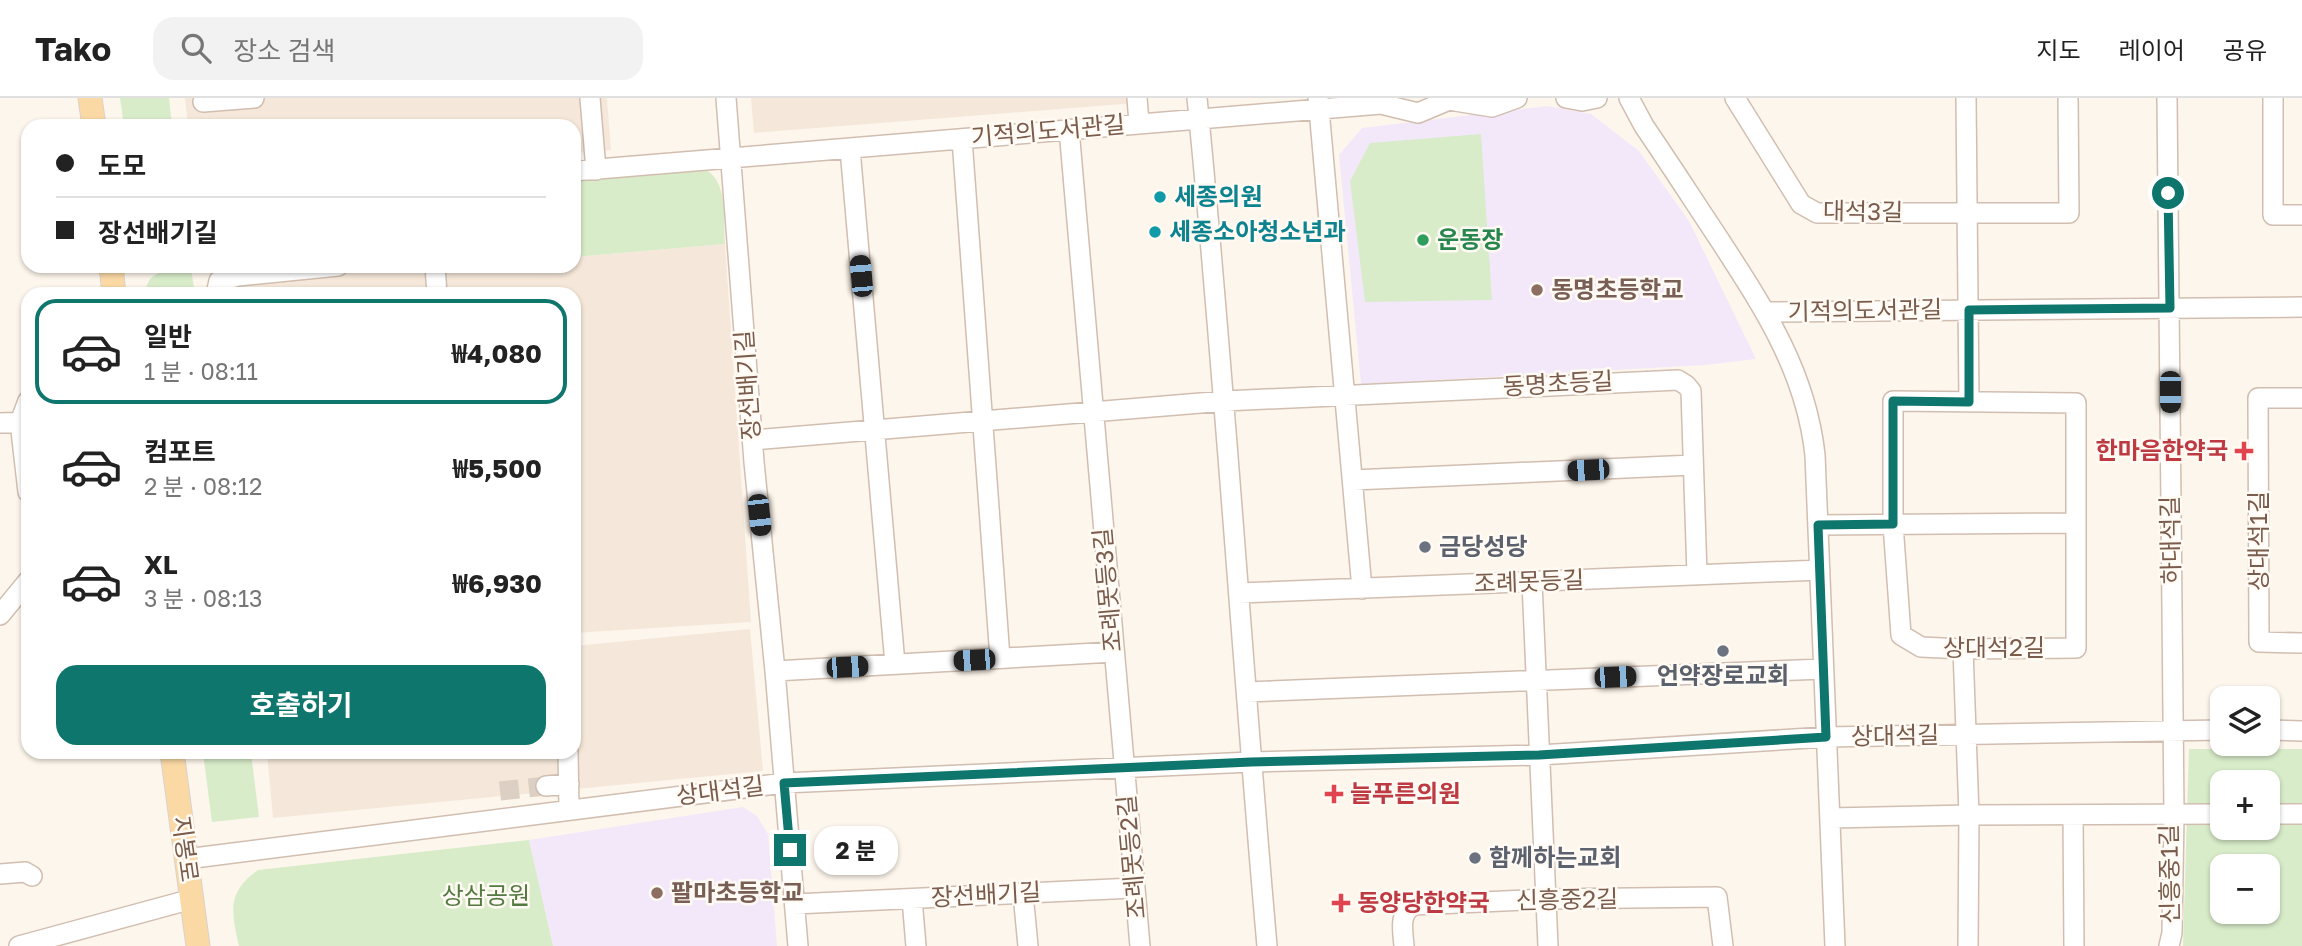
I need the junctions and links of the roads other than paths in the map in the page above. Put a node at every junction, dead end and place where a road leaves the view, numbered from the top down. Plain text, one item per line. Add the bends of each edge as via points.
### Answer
1 (90, 98) edge
2 (254, 98) edge
3 (590, 98) edge
4 (726, 98) edge
5 (1136, 98) edge
6 (1197, 98) edge
7 (1517, 98) edge
8 (1566, 98) edge
9 (1597, 98) edge
10 (1629, 98) edge
11 (1735, 98) edge
12 (1966, 98) edge
13 (2068, 98) edge
14 (2167, 98) edge
15 (2273, 98) edge
16 (203, 102) dead end
17 (1318, 104) edge
18 (93, 119) edge
19 (1199, 120) junction
20 (1139, 123) junction
21 (1069, 129) junction
22 (962, 139) junction
23 (850, 149) junction
24 (730, 160) junction
25 (596, 170) junction
26 (581, 171) edge
27 (1967, 213) junction
28 (2302, 215) edge
29 (268, 273) edge
30 (218, 287) edge
31 (2302, 307) edge
32 (2170, 308) junction
33 (1969, 310) junction
34 (1767, 312) junction
35 (1346, 394) junction
36 (2302, 398) edge
37 (1225, 401) junction
38 (1969, 402) junction
39 (1093, 412) junction
40 (982, 421) junction
41 (21, 422) edge
42 (0, 423) edge
43 (875, 429) junction
44 (752, 440) junction
45 (1693, 465) junction
46 (1353, 480) junction
47 (2076, 523) junction
48 (1893, 524) junction
49 (1818, 525) junction
50 (1820, 570) junction
51 (1697, 575) junction
52 (1532, 582) junction
53 (1362, 589) junction
54 (21, 590) edge
55 (1239, 593) junction
56 (0, 615) edge
57 (2302, 643) edge
58 (1963, 649) junction
59 (1114, 652) junction
60 (1000, 658) junction
61 (895, 664) junction
62 (1823, 669) junction
63 (775, 671) junction
64 (1536, 680) junction
65 (1247, 692) junction
66 (2174, 730) junction
67 (2210, 730) edge
68 (2280, 730) edge
69 (2302, 731) edge
70 (1966, 734) junction
71 (1826, 737) junction
72 (1539, 755) junction
73 (173, 759) edge
74 (568, 759) edge
75 (1251, 762) junction
76 (1124, 768) junction
77 (784, 783) junction
78 (569, 784) junction
79 (546, 786) tunnel mouth
80 (569, 810) junction
81 (2174, 814) junction
82 (2210, 814) edge
83 (2280, 814) edge
84 (2302, 814) edge
85 (1969, 815) junction
86 (2073, 815) junction
87 (1831, 818) junction
88 (186, 859) junction
89 (0, 874) edge
90 (32, 876) dead end
91 (1134, 888) junction
92 (1023, 894) junction
93 (912, 898) junction
94 (192, 899) junction
95 (1546, 899) junction
96 (795, 904) junction
97 (19, 946) edge
98 (198, 946) edge
99 (798, 946) edge
100 (916, 946) edge
101 (1028, 946) edge
102 (1140, 946) edge
103 (1267, 946) edge
104 (1404, 946) edge
105 (1548, 946) edge
106 (1723, 946) edge
107 (1835, 946) edge
108 (1968, 946) edge
109 (2074, 946) edge
110 (2169, 946) edge

1 - 18 main road
2 - 16 street
3 - 25 street
4 - 24 street, 장선배기길
5 - 20 street
6 - 19 street
7 - 17 street, 기적의도서관길 via 1492,107 1449,100 1418,113 1381,104
8 - 9 street
10 - 34 street, 기적의도서관길
11 - 27 street, 대석3길 via 1807,209 1817,213
12 - 27 street
13 - 27 street, 대석3길 via 2069,213
14 - 32 street, 하대석길
15 - 28 street via 2273,215
17 - 19 street, 기적의도서관길
17 - 35 street
19 - 20 street, 기적의도서관길
19 - 37 street
20 - 21 street, 기적의도서관길
21 - 22 street, 기적의도서관길
21 - 39 street, 조례못등3길
22 - 23 street, 기적의도서관길
22 - 40 street
23 - 24 street, 기적의도서관길
23 - 43 street
24 - 25 street, 기적의도서관길
24 - 44 street, 장선배기길
25 - 26 street, 기적의도서관길
27 - 33 street
29 - 30 street via 219,281
31 - 32 street, 기적의도서관길
32 - 33 street, 기적의도서관길
32 - 66 street, 하대석길
33 - 34 street, 기적의도서관길
33 - 38 street
34 - 49 street via 1800,384 1808,414
35 - 37 street, 동명초등길
35 - 45 street, 동명초등길 via 1678,380 1691,391
35 - 46 street
36 - 57 street, 상대석1길 via 2258,398 2259,642
37 - 39 street
37 - 55 street
38 - 47 street, 상대석2길 via 2076,403
38 - 48 street, 상대석2길 via 1893,401
39 - 40 street
39 - 59 street, 조례못등3길
40 - 43 street
40 - 60 street
41 - 42 street
43 - 44 street
43 - 61 street
44 - 63 street, 장선배기길
45 - 46 street
45 - 51 street, 동명초등길
46 - 53 street
47 - 48 street
47 - 58 street, 상대석2길 via 2076,648
48 - 49 street
48 - 58 street, 상대석2길 via 1901,635 1921,647
49 - 50 street
50 - 51 street, 조례못등길
50 - 62 street
51 - 52 street, 조례못등길
52 - 53 street, 조례못등길
52 - 64 street
53 - 55 street, 조례못등길
54 - 56 street
55 - 65 street
58 - 70 street
59 - 60 street
59 - 76 street, 조례못등3길
60 - 61 street
61 - 63 street
62 - 64 street
62 - 71 street
63 - 77 street, 장선배기길
64 - 65 street
64 - 72 street
65 - 75 street
66 - 67 street, 상대석길
66 - 70 street, 상대석길
66 - 81 street, 하대석길
68 - 69 street
70 - 71 street, 상대석길
70 - 85 street
71 - 72 street, 상대석길
71 - 87 street
72 - 75 street, 상대석길
72 - 95 street
73 - 88 main road, 지봉로
74 - 78 street
75 - 76 street, 상대석길
75 - 103 street
76 - 77 street, 상대석길
76 - 91 street, 조례못등2길
77 - 80 street, 상대석길
77 - 96 street, 장선배기길
78 - 79 street
78 - 80 street
80 - 88 street, 상대석길
81 - 82 street
81 - 86 street, 신흥중1길
81 - 110 street, 신흥중1길
83 - 84 street
85 - 86 street, 신흥중1길
85 - 87 street, 신흥중1길
85 - 108 street
86 - 109 street
87 - 107 street
88 - 94 main road, 지봉로
89 - 90 street via 25,872
91 - 92 street, 장선배기길
91 - 102 street, 조례못등2길
92 - 93 street, 장선배기길
92 - 101 street
93 - 96 street, 장선배기길
93 - 100 street
94 - 97 street
94 - 98 main road, 지봉로
95 - 104 street, 신흥중2길 via 1413,905 1403,917
95 - 105 street
95 - 106 street, 신흥중2길 via 1717,897
96 - 99 street, 장선배기길

